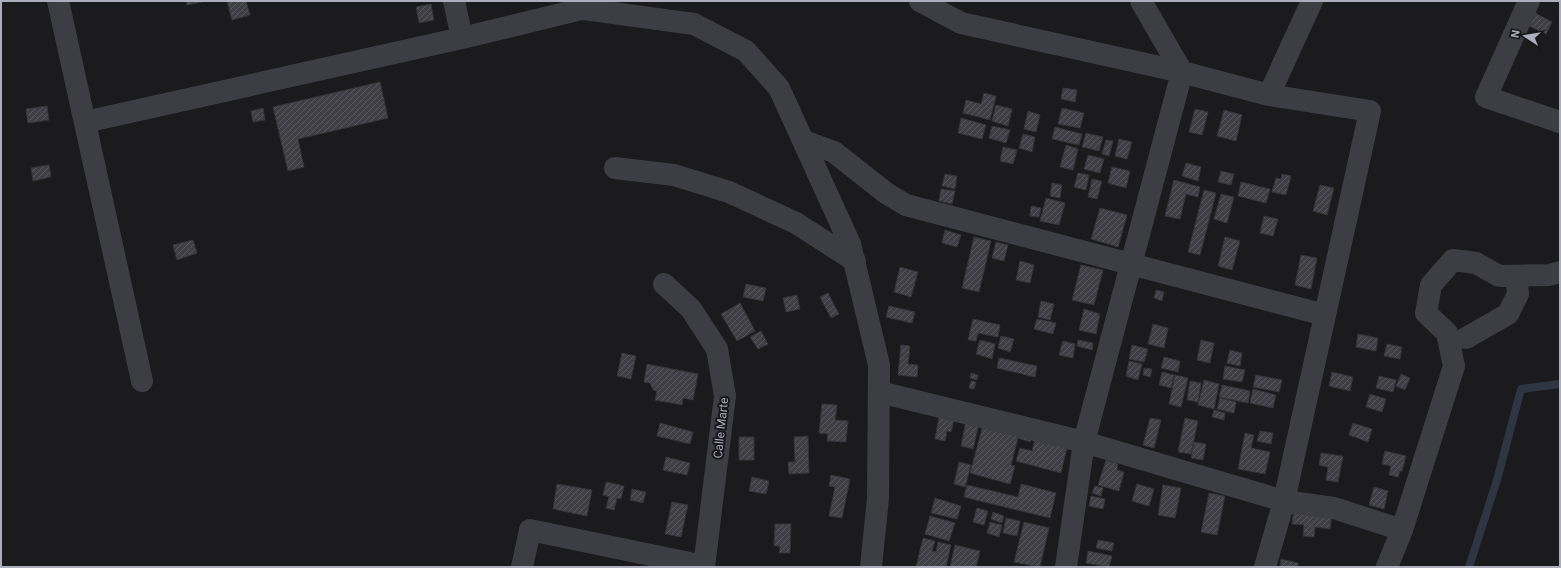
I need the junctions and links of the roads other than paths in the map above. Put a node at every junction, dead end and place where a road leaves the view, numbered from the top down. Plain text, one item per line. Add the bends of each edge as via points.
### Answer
1 (58, 1) edge
2 (454, 1) edge
3 (615, 1) edge
4 (920, 1) edge
5 (1141, 1) edge
6 (1312, 1) edge
7 (1529, 1) edge
8 (584, 9) junction
9 (462, 38) junction
10 (1182, 72) junction
11 (1269, 96) junction
12 (85, 122) junction
13 (1560, 122) edge
14 (804, 141) junction
15 (615, 168) dead end
16 (855, 261) junction
17 (1130, 265) junction
18 (1560, 272) edge
19 (1516, 276) junction
20 (664, 284) dead end
21 (1325, 315) junction
22 (1466, 338) dead end
23 (142, 381) dead end
24 (879, 392) junction
25 (1084, 442) junction
26 (1284, 501) junction
27 (1402, 530) junction
28 (704, 566) edge
29 (522, 567) edge
30 (870, 567) edge
31 (1066, 567) edge
32 (1265, 567) edge
33 (1387, 567) edge

1 - 12 street
2 - 9 street
3 - 8 street
4 - 10 street via 961,23
5 - 10 street
6 - 11 street
7 - 13 street via 1486,97
8 - 9 street
8 - 14 street via 694,24 746,51 779,88
9 - 12 street
10 - 11 street
10 - 17 street
11 - 21 street via 1370,111
12 - 23 street
14 - 16 street via 850,244
14 - 17 street via 834,152 886,193 906,205
15 - 16 street via 674,175 729,192 796,222
16 - 24 street via 879,365
17 - 21 street
17 - 25 street
18 - 19 street
19 - 22 street via 1518,294 1508,314
19 - 27 street via 1499,276 1476,263 1453,260 1432,285 1426,313 1447,333 1454,366
20 - 28 street, Calle Marte via 691,308 717,349 726,396
21 - 26 street
24 - 25 street
24 - 30 street via 878,498
25 - 26 street
25 - 31 street
26 - 27 street via 1334,508
26 - 32 street
27 - 33 street
28 - 29 street via 530,530

